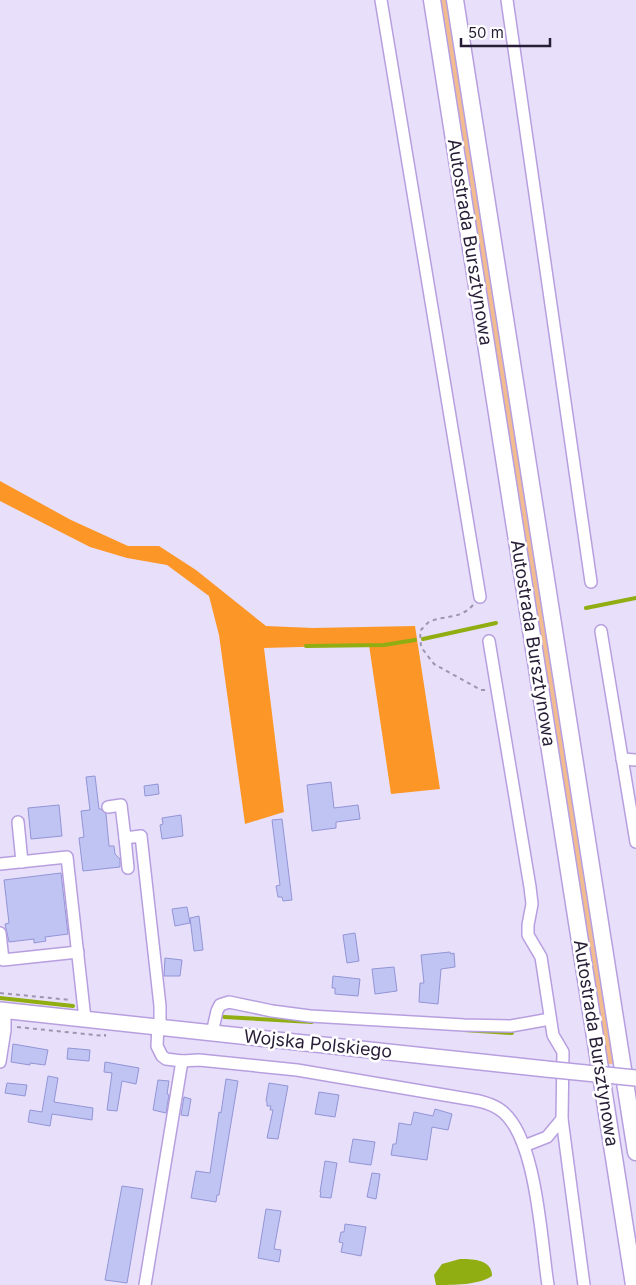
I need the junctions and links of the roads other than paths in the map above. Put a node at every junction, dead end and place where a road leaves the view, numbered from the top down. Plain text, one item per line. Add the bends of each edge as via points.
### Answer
1 (381, 0) edge
2 (432, 0) edge
3 (455, 0) edge
4 (507, 0) edge
5 (591, 582) dead end
6 (480, 597) road end
7 (601, 631) dead end
8 (489, 641) dead end
9 (622, 759) junction
10 (636, 760) edge
11 (108, 807) dead end
12 (18, 822) dead end
13 (124, 838) junction
14 (636, 842) edge
15 (22, 862) junction
16 (0, 864) edge
17 (128, 868) dead end
18 (0, 933) edge
19 (78, 952) junction
20 (3, 1010) edge
21 (85, 1019) junction
22 (550, 1019) junction
23 (159, 1027) junction
24 (212, 1033) junction
25 (182, 1061) junction
26 (0, 1062) edge
27 (636, 1078) edge
28 (562, 1119) junction
29 (524, 1146) junction
30 (636, 1152) edge
31 (145, 1285) edge
32 (548, 1285) edge
33 (584, 1285) edge
34 (634, 1285) edge

1 - 6 street
2 - 34 highway, Autostrada Bursztynowa
3 - 30 highway, Autostrada Bursztynowa
4 - 5 street
7 - 9 street
8 - 22 street via 530,887 532,904 528,935 541,957
9 - 10 street
9 - 14 street
11 - 13 street via 121,805
12 - 15 street
13 - 17 street
13 - 23 street via 142,836 160,1006
15 - 16 street
15 - 19 street via 68,857
18 - 19 street via 3,960
19 - 21 street
20 - 21 main road, Wojska Polskiego
20 - 26 street via 5,1030
21 - 23 main road, Wojska Polskiego
22 - 24 street via 511,1026 464,1025 310,1016 272,1012 229,1002 220,1005 216,1011
22 - 28 street via 553,1035 563,1052
23 - 24 main road, Wojska Polskiego
23 - 25 street via 157,1046 162,1056
24 - 27 main road, Wojska Polskiego, bridge
25 - 29 street via 297,1070 488,1103 508,1118
25 - 31 street
28 - 29 street via 547,1137
28 - 33 street
29 - 32 street via 531,1171

